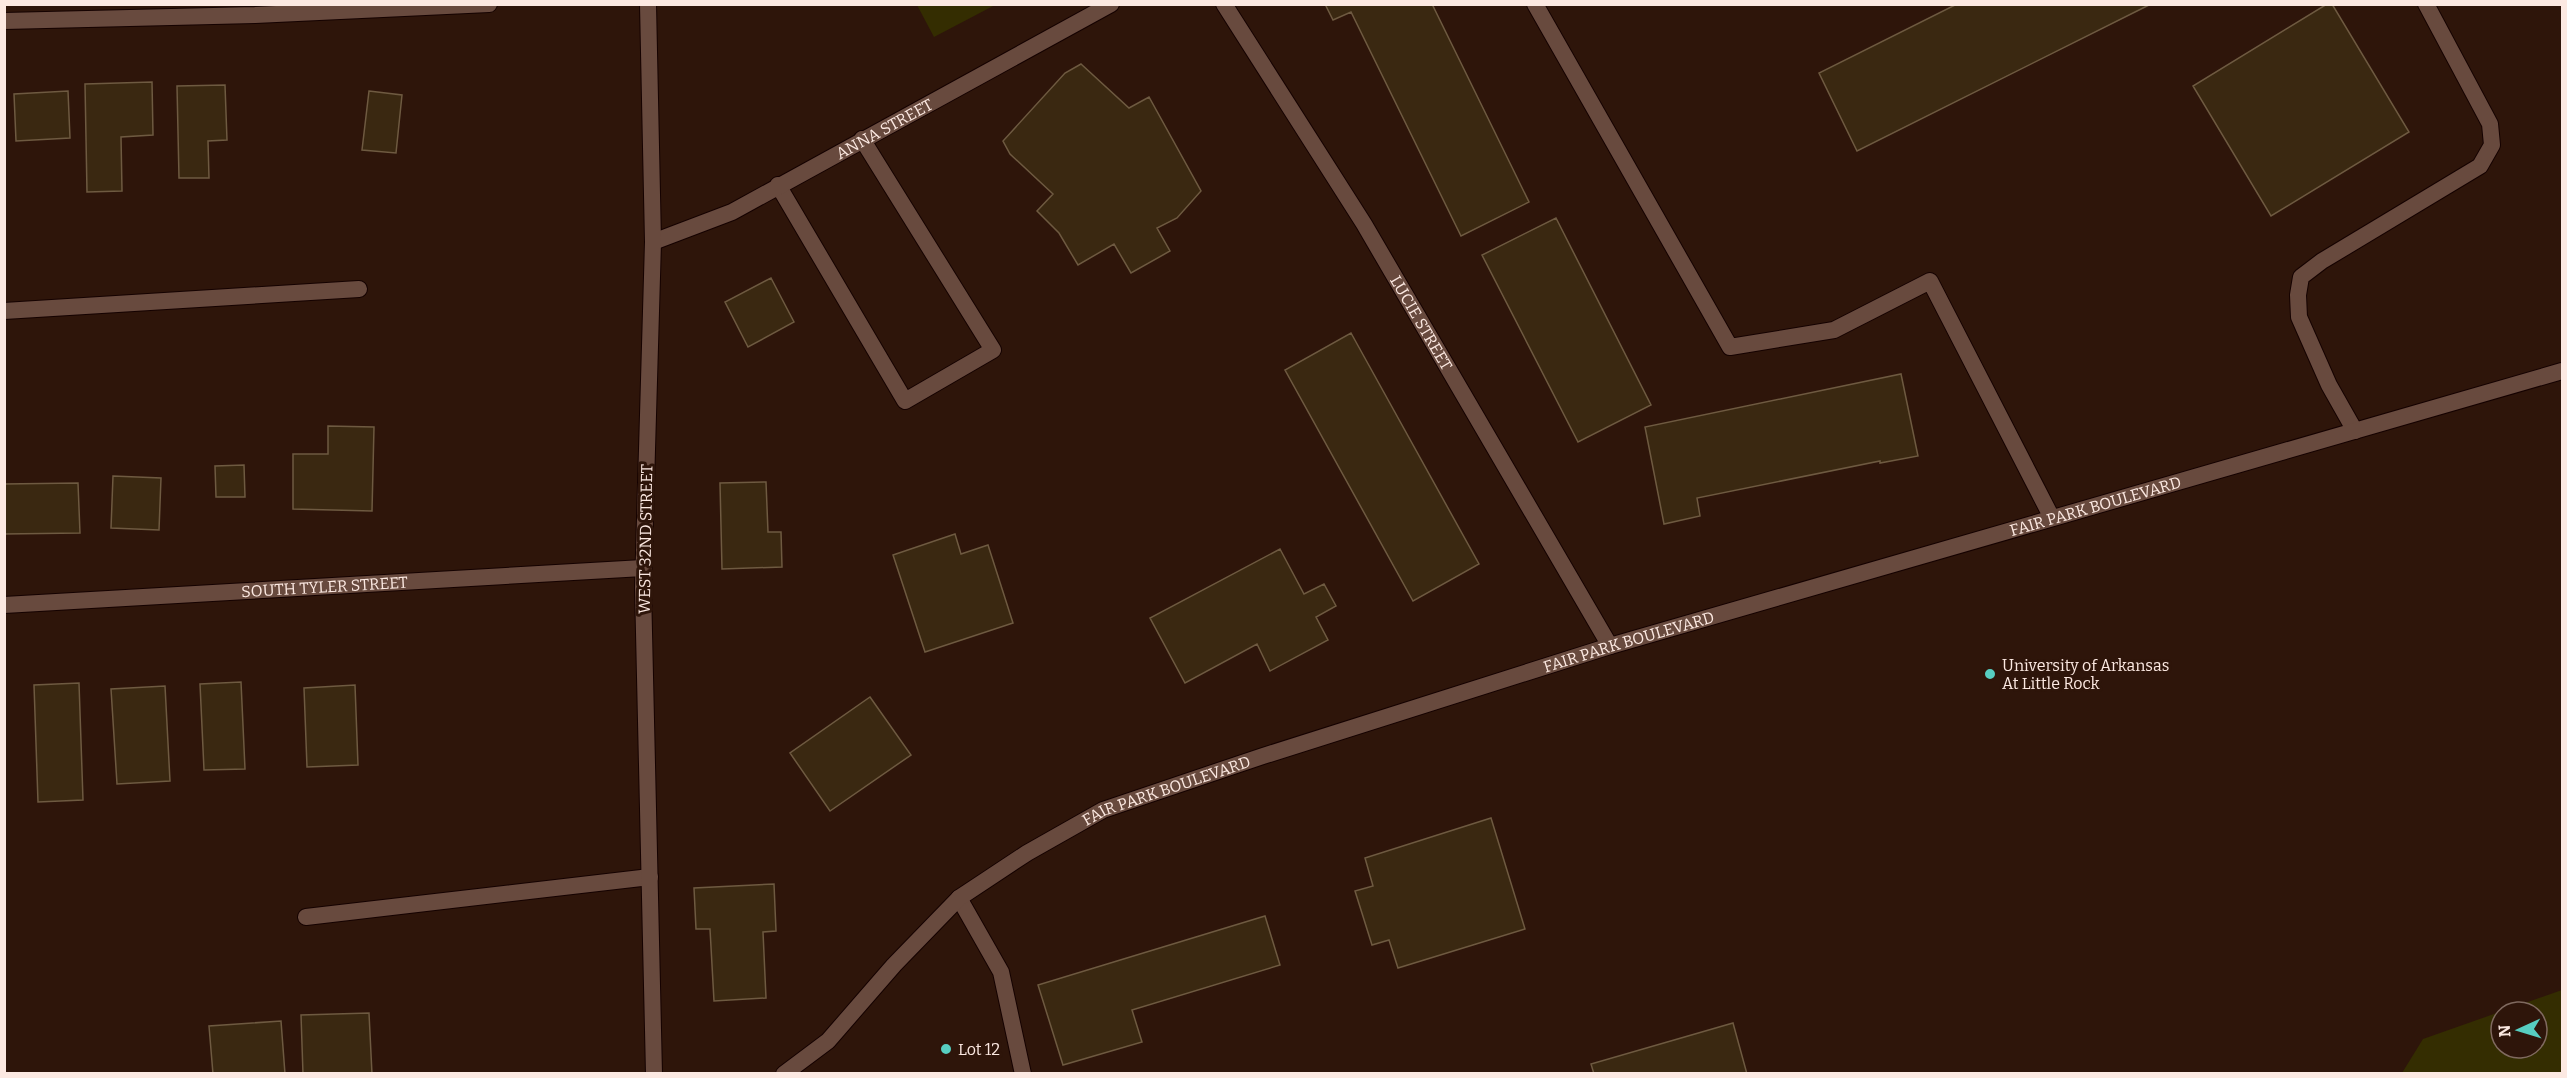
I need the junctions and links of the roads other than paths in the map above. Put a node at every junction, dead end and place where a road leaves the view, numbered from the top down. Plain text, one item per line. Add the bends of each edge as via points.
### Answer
1 (489, 4) edge
2 (648, 4) edge
3 (1111, 4) edge
4 (1224, 4) edge
5 (1535, 4) edge
6 (2426, 4) edge
7 (4, 21) edge
8 (862, 139) junction
9 (778, 185) junction
10 (653, 242) junction
11 (359, 289) dead end
12 (4, 311) edge
13 (2562, 371) edge
14 (2355, 430) junction
15 (2052, 518) junction
16 (643, 568) junction
17 (4, 604) edge
18 (1610, 646) junction
19 (650, 877) junction
20 (959, 898) junction
21 (306, 917) dead end
22 (654, 1074) edge
23 (784, 1074) edge
24 (1023, 1074) edge

1 - 7 street
2 - 10 street, WEST 32ND STREET
3 - 8 street, ANNA STREET
4 - 18 street, LUCIE STREET via 1364,224
5 - 15 street via 1730,347 1834,330 1930,280
6 - 14 street via 2490,124 2492,145 2480,166 2301,277 2299,317 2329,386
8 - 9 street, ANNA STREET
8 - 9 street via 993,350 905,401
9 - 10 street, ANNA STREET via 732,212
10 - 16 street, WEST 32ND STREET
11 - 12 street
13 - 14 street, FAIR PARK BOULEVARD
14 - 15 street, FAIR PARK BOULEVARD
15 - 18 street, FAIR PARK BOULEVARD
16 - 17 street, SOUTH TYLER STREET
16 - 19 street, WEST 32ND STREET
18 - 20 street, FAIR PARK BOULEVARD via 1103,810 1027,852
19 - 21 street
19 - 22 street, WEST 32ND STREET
20 - 23 street, FAIR PARK BOULEVARD via 828,1041
20 - 24 street via 1001,972

